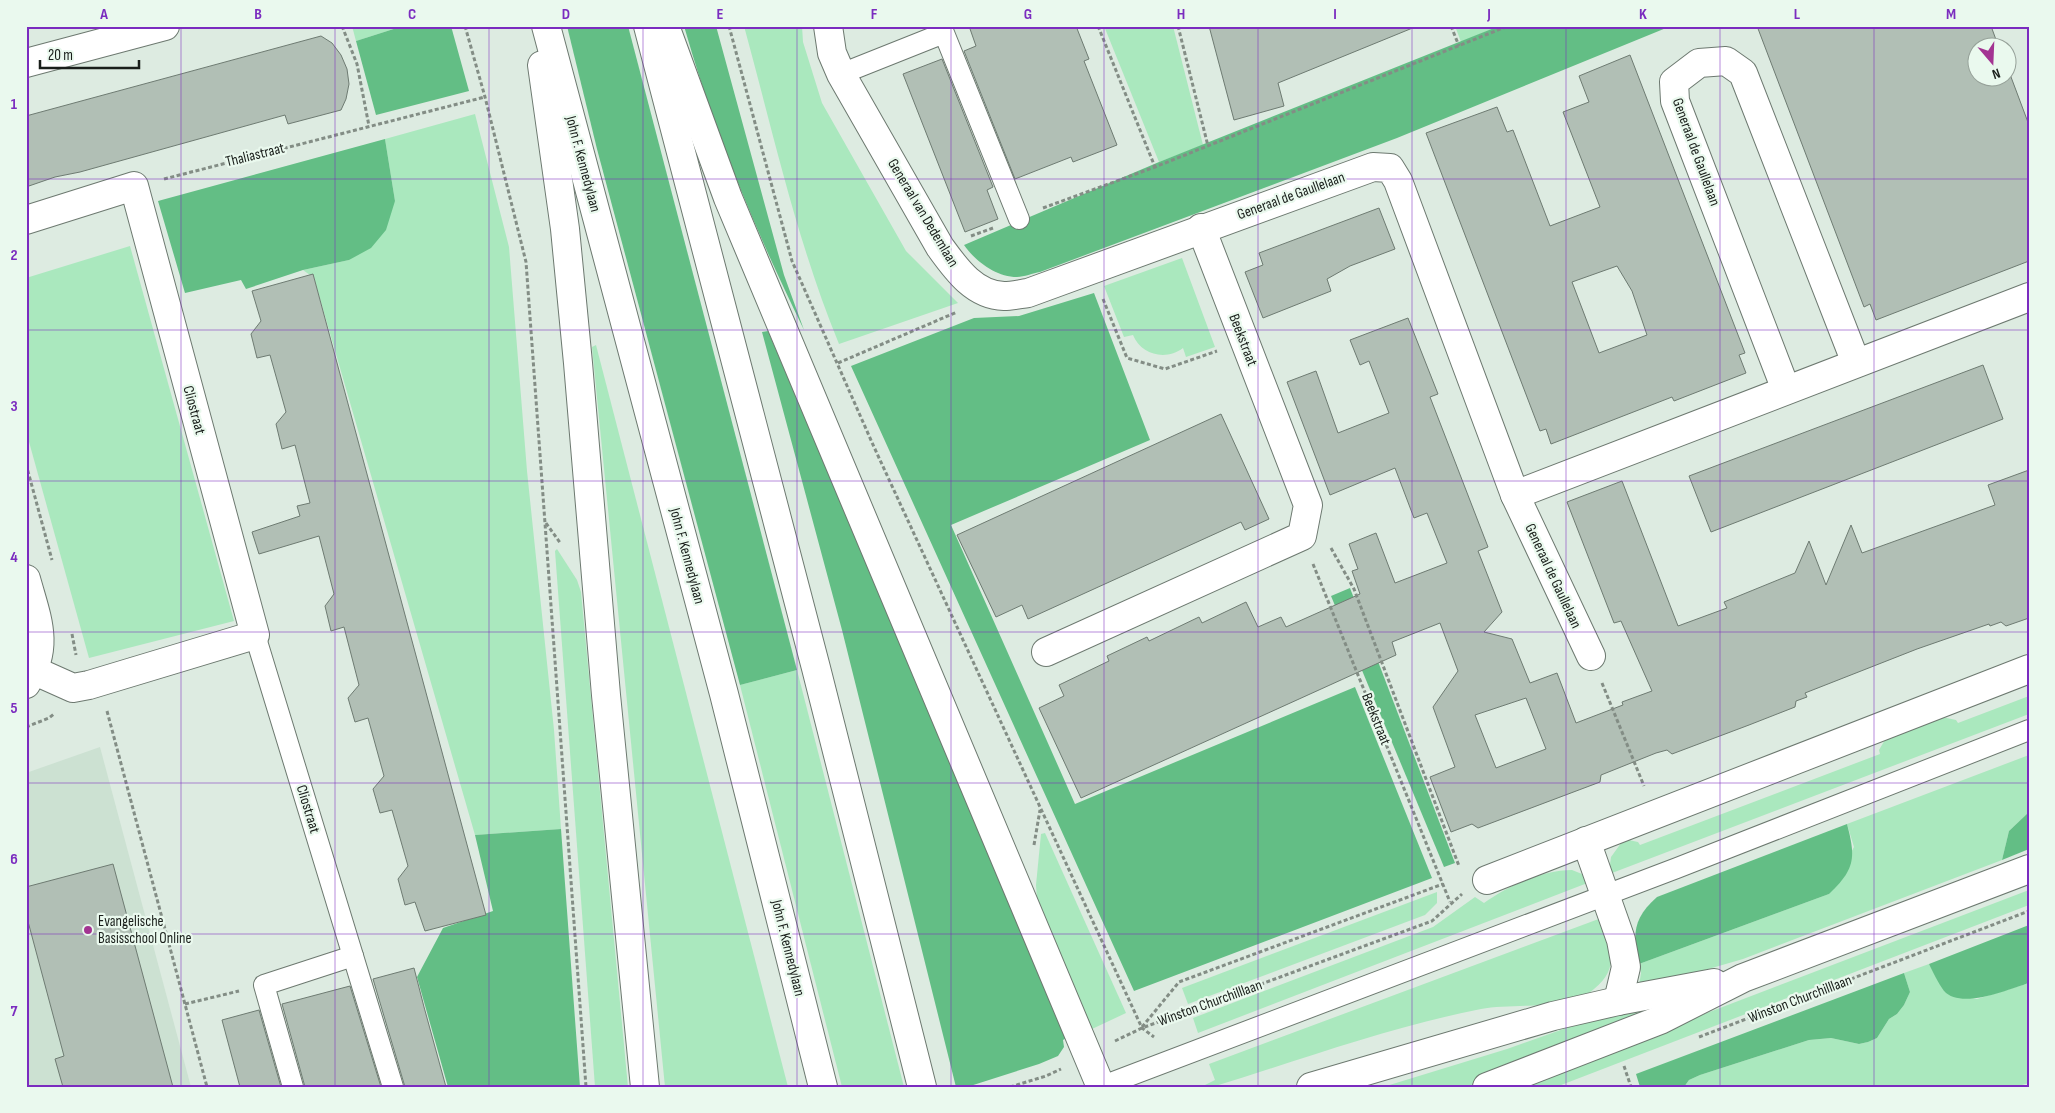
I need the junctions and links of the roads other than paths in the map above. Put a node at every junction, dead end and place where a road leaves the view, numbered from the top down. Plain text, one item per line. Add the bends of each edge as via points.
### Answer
1 (165, 26) edge
2 (538, 26) edge
3 (546, 26) edge
4 (648, 26) edge
5 (665, 26) edge
6 (828, 26) edge
7 (26, 63) edge
8 (841, 74) junction
9 (1019, 219) road end
10 (26, 220) edge
11 (1202, 228) junction
12 (2029, 297) edge
13 (1856, 363) junction
14 (1786, 390) junction
15 (1516, 495) junction
16 (26, 579) edge
17 (254, 635) junction
18 (1046, 652) dead end
19 (1591, 656) road end
20 (2029, 669) edge
21 (30, 677) edge
22 (2029, 730) edge
23 (1586, 841) junction
24 (2029, 869) edge
25 (1478, 884) road end
26 (1604, 895) junction
27 (353, 956) junction
28 (1743, 978) junction
29 (1618, 1001) junction
30 (293, 1087) edge
31 (393, 1087) edge
32 (645, 1087) edge
33 (823, 1087) edge
34 (922, 1087) edge
35 (1101, 1087) edge
36 (1311, 1087) edge
37 (1487, 1087) edge

1 - 7 main road
2 - 32 main road via 565,229
3 - 33 main road, John F. Kennedylaan via 724,694
4 - 34 main road
5 - 35 main road via 728,198
6 - 8 main road, Generaal van Dedemlaan via 832,53
8 - 9 lane via 944,33
8 - 11 main road, Generaal van Dedemlaan via 940,247 970,284 988,292 1004,296 1028,293
10 - 17 main road, Cliostraat via 134,186
11 - 15 main road, Generaal de Gaullelaan via 1373,167 1390,168
11 - 18 main road, Beekstraat via 1308,505 1302,536
12 - 13 main road
13 - 14 main road
13 - 14 main road, Generaal de Gaullelaan via 1743,73 1726,61 1699,63 1674,82 1675,101
14 - 15 main road
15 - 19 main road, Generaal de Gaullelaan
16 - 21 main road via 40,640 40,657
17 - 21 main road via 99,684 73,688
17 - 27 lane, Cliostraat
20 - 23 main road
22 - 26 lane
23 - 25 main road
23 - 26 main road
24 - 28 main road
26 - 29 main road via 1621,940 1626,967
26 - 35 lane
27 - 30 lane via 264,985
27 - 31 lane, Cliostraat
28 - 29 main road
28 - 37 main road via 1660,1020
29 - 36 main road via 1553,1016

